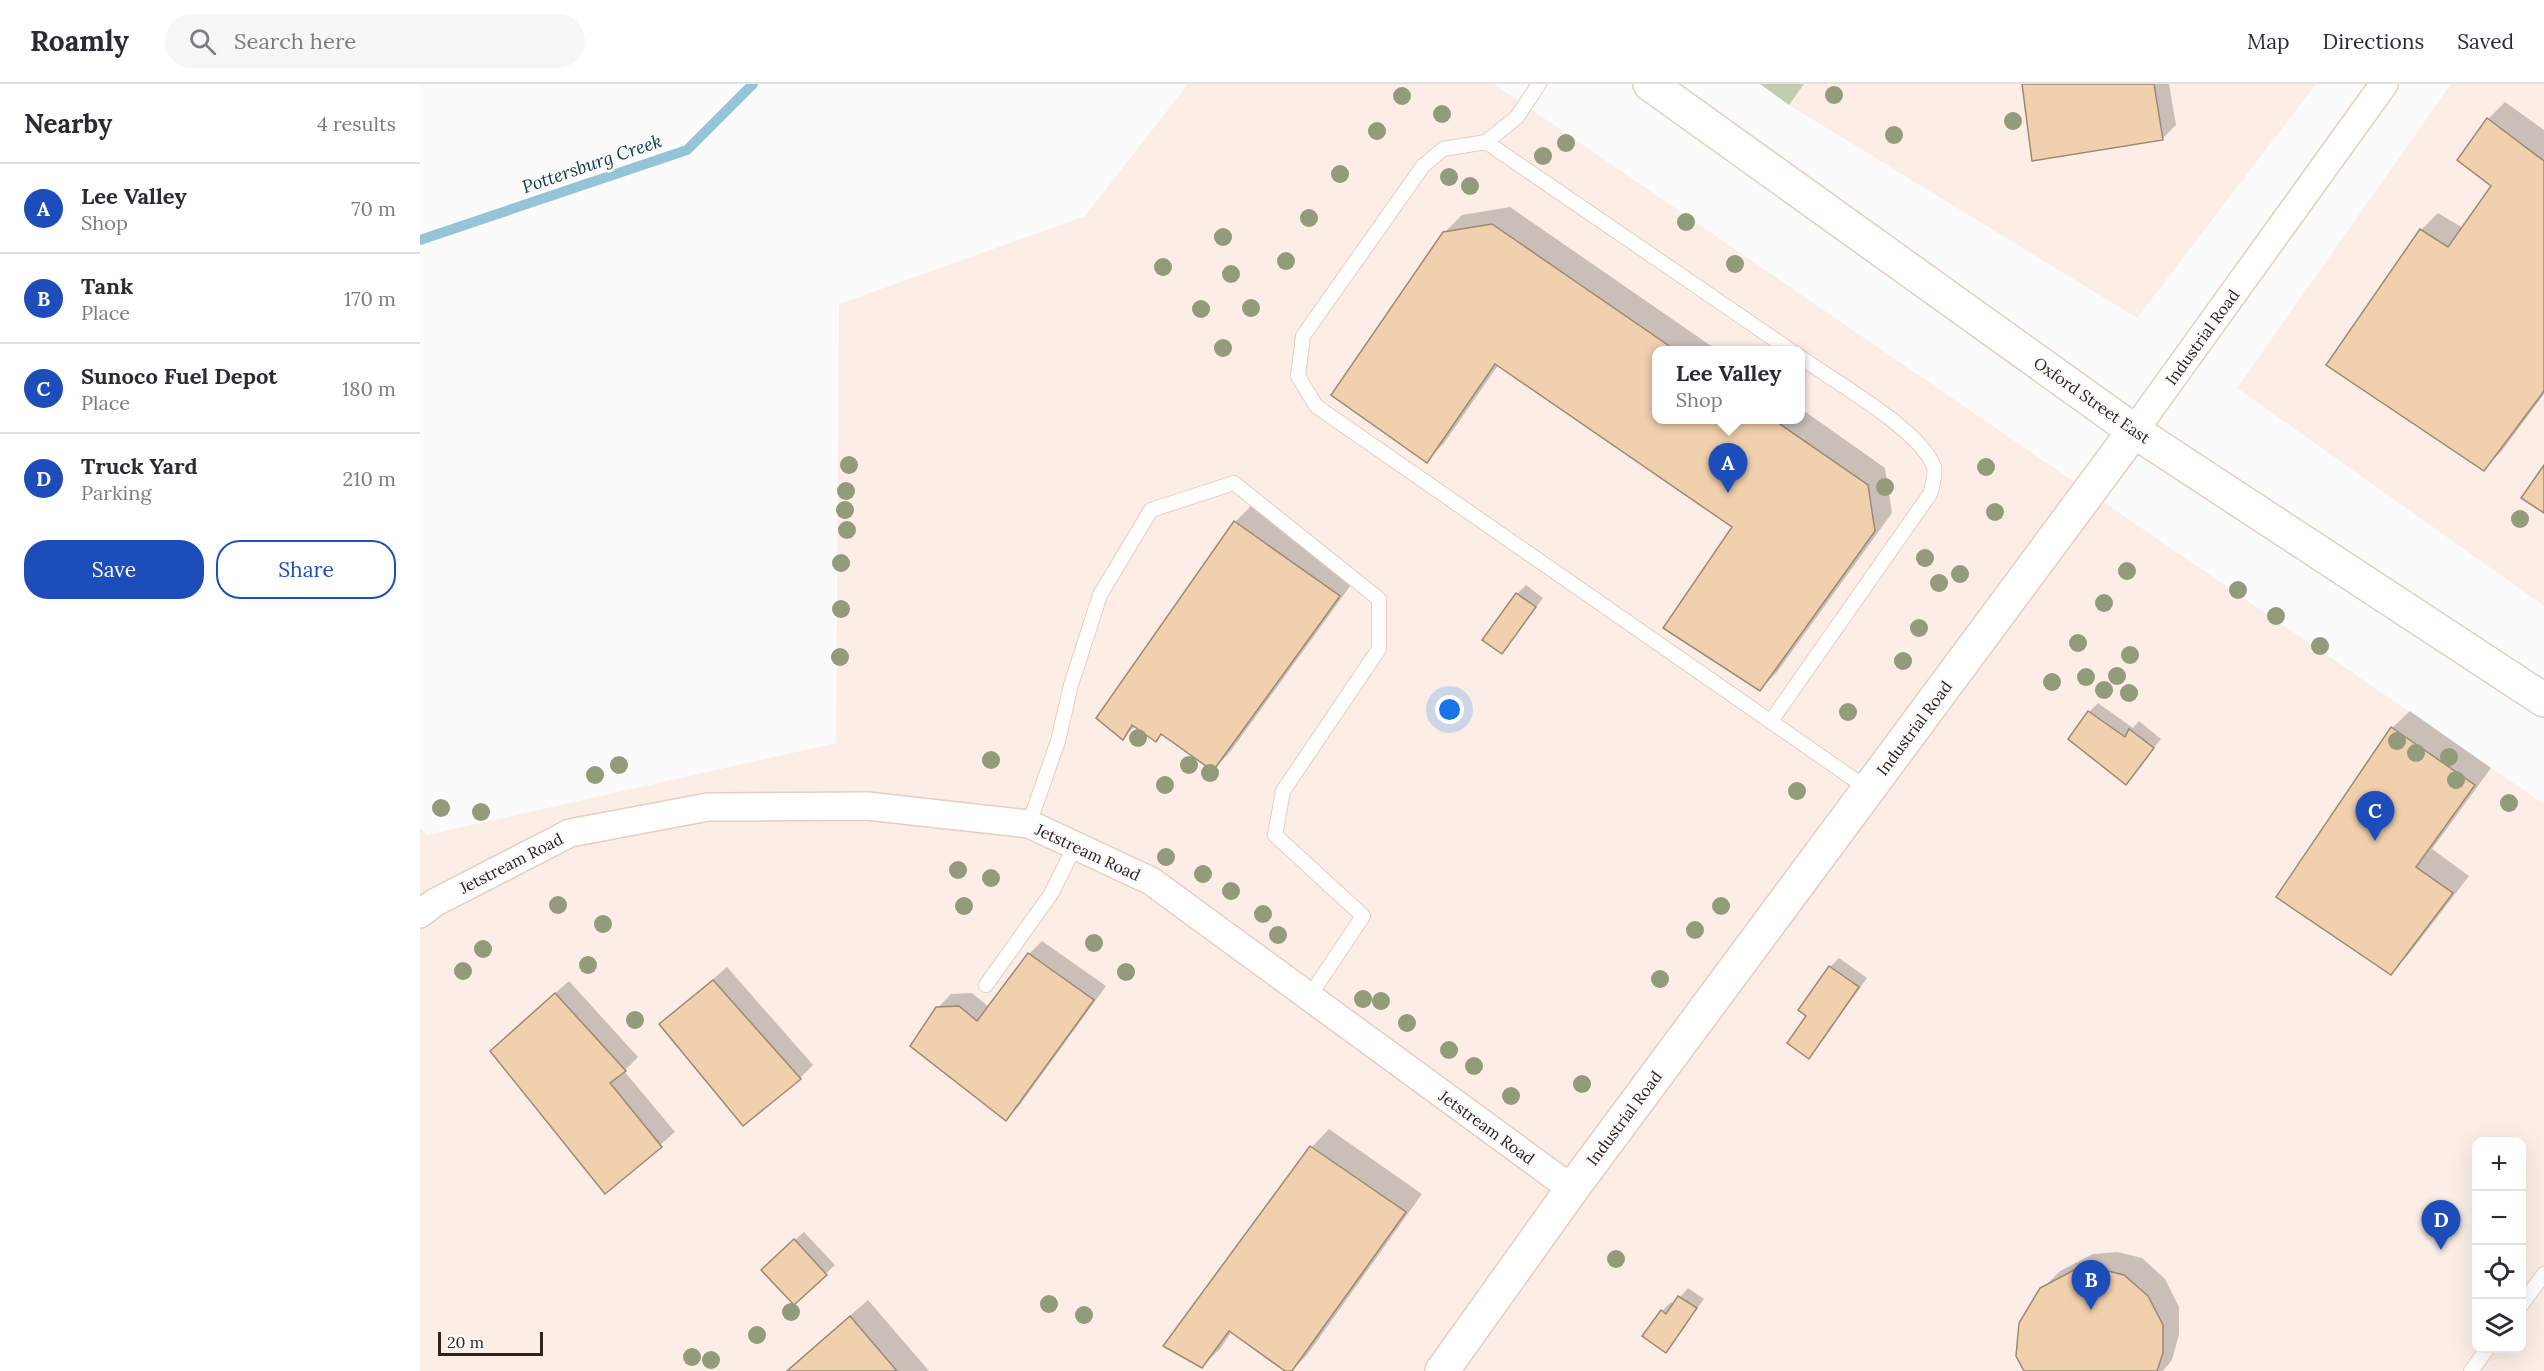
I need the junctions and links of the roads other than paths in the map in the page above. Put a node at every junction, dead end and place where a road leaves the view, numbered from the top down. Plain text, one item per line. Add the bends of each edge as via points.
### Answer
1 (1539, 84) edge
2 (1650, 84) edge
3 (2384, 84) edge
4 (1486, 142) junction
5 (1783, 346) edge
6 (1805, 360) edge
7 (2134, 431) junction
8 (2544, 700) edge
9 (1771, 722) junction
10 (1868, 789) junction
11 (1029, 824) junction
12 (1075, 846) junction
13 (420, 914) edge
14 (986, 985) dead end
15 (1309, 997) junction
16 (1572, 1189) junction
17 (2544, 1275) edge
18 (2526, 1299) edge
19 (2484, 1353) edge
20 (1442, 1371) edge
21 (2471, 1371) edge

1 - 4 lane via 1517,117
2 - 7 street, Oxford Street East
3 - 7 street, Industrial Road
4 - 5 lane
4 - 9 lane via 1443,149 1423,166 1303,336 1298,376 1316,406
6 - 9 lane via 1907,431 1923,447 1935,469 1930,494
7 - 8 street, Oxford Street East
7 - 10 street, Industrial Road
9 - 10 lane
10 - 16 street, Industrial Road
11 - 12 street, Jetstream Road
11 - 13 street, Jetstream Road via 867,806 708,807 570,833 434,903
11 - 15 lane via 1058,741 1100,595 1151,510 1234,483 1379,599 1379,649 1283,791 1275,835 1363,916
12 - 14 lane via 1052,894
12 - 15 street, Jetstream Road via 1150,881
15 - 16 street, Jetstream Road
16 - 20 street, Industrial Road
17 - 18 lane
19 - 21 lane

